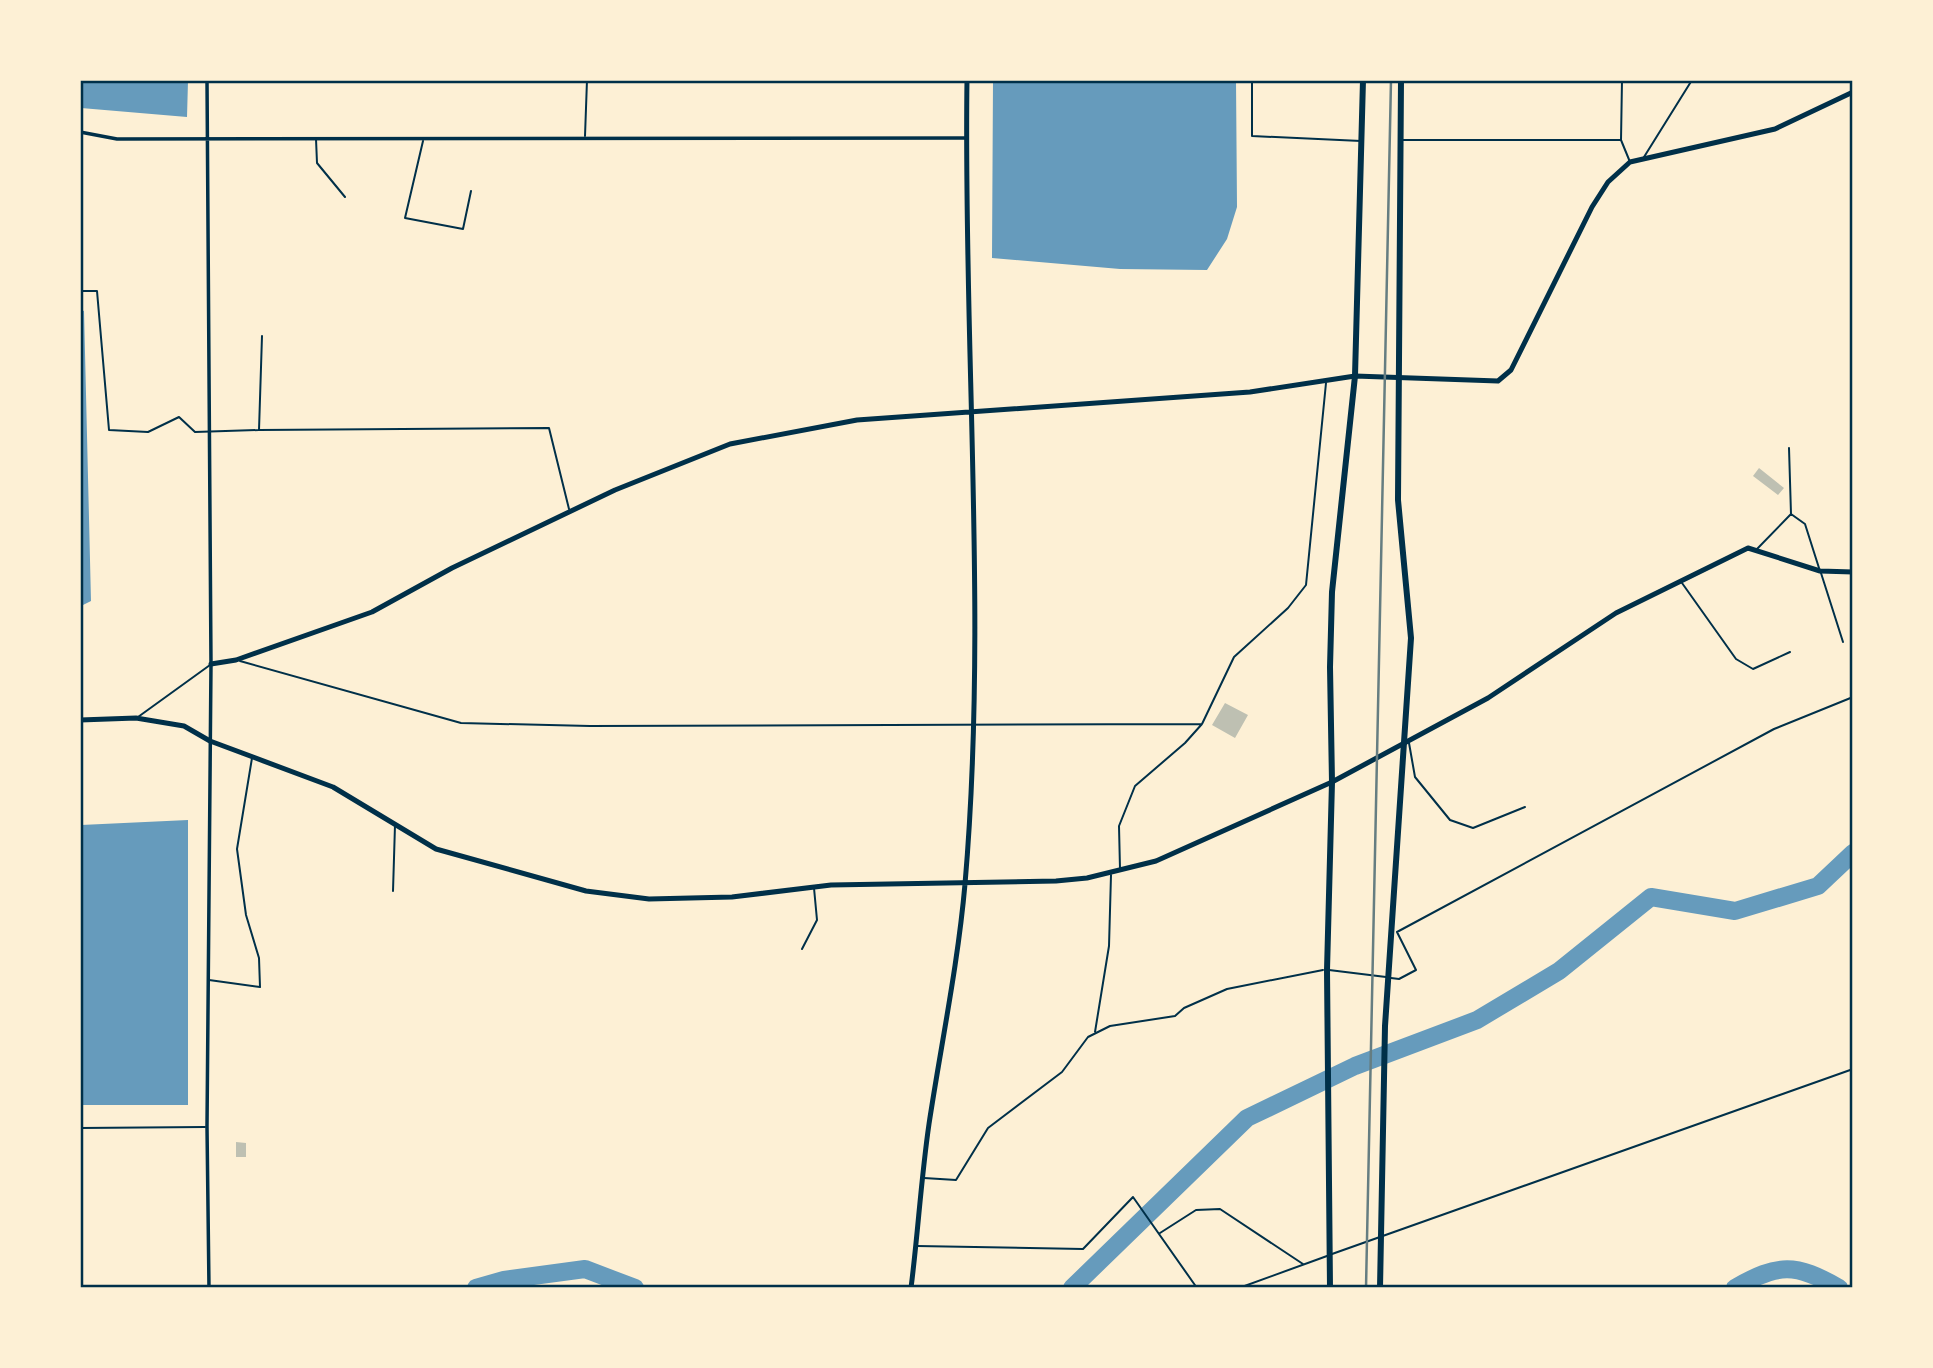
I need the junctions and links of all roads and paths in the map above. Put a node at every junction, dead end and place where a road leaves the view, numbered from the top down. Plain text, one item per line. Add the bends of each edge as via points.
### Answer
1 (207, 80) edge
2 (587, 80) edge
3 (967, 80) edge
4 (1252, 80) edge
5 (1363, 80) edge
6 (1401, 80) edge
7 (1622, 80) edge
8 (1692, 80) edge
9 (1853, 92) edge
10 (80, 132) edge
11 (208, 137) junction
12 (316, 138) junction
13 (424, 138) junction
14 (584, 138) junction
15 (966, 138) junction
16 (1400, 140) junction
17 (1621, 140) junction
18 (1362, 141) junction
19 (1642, 160) junction
20 (1630, 162) junction
21 (471, 191) dead end
22 (345, 197) dead end
23 (80, 291) edge
24 (262, 336) dead end
25 (1355, 376) junction
26 (1398, 376) junction
27 (1327, 379) junction
28 (972, 411) junction
29 (209, 430) junction
30 (259, 430) junction
31 (1789, 448) dead end
32 (570, 514) junction
33 (1791, 514) junction
34 (1756, 551) junction
35 (1820, 571) junction
36 (1853, 572) edge
37 (1681, 580) junction
38 (1843, 642) dead end
39 (1790, 652) dead end
40 (236, 660) junction
41 (211, 664) junction
42 (1853, 697) edge
43 (136, 718) junction
44 (80, 720) edge
45 (1202, 724) junction
46 (972, 726) junction
47 (210, 741) junction
48 (1407, 743) junction
49 (252, 756) junction
50 (1332, 782) junction
51 (1525, 807) dead end
52 (395, 824) junction
53 (1120, 870) junction
54 (1111, 872) junction
55 (965, 885) junction
56 (814, 887) junction
57 (393, 891) dead end
58 (802, 950) dead end
59 (1327, 970) junction
60 (1388, 978) junction
61 (208, 980) junction
62 (1095, 1034) junction
63 (1853, 1069) edge
64 (207, 1127) junction
65 (80, 1128) edge
66 (922, 1178) junction
67 (1159, 1233) junction
68 (1381, 1237) junction
69 (916, 1245) junction
70 (1331, 1255) junction
71 (1304, 1265) junction
72 (209, 1287) edge
73 (911, 1287) edge
74 (1197, 1287) edge
75 (1239, 1287) edge
76 (1330, 1287) edge
77 (1380, 1287) edge

1 - 11 street
2 - 14 lane
3 - 15 street
4 - 18 lane via 1252,136
5 - 18 main road
6 - 16 main road
7 - 17 lane
8 - 19 lane
9 - 19 street via 1775,129
10 - 11 street via 117,139
11 - 12 street
11 - 29 street
12 - 13 street
12 - 22 lane via 317,163
13 - 14 street
13 - 21 lane via 405,218 463,229
14 - 15 street
15 - 28 street
16 - 17 lane
16 - 26 main road
17 - 20 lane
18 - 25 main road
19 - 20 street
20 - 26 street via 1608,182 1592,207 1505,376 1487,382
23 - 29 lane via 97,291 108,430 148,432 179,417 195,432
24 - 30 lane
25 - 26 street
25 - 27 street
25 - 50 main road via 1332,592
26 - 48 main road via 1398,500 1411,638
27 - 28 street via 1250,392
27 - 45 lane via 1306,585 1288,608 1234,657
28 - 32 street via 857,420 730,444 615,490
28 - 46 street
29 - 30 lane
29 - 41 street
30 - 32 lane via 549,428
31 - 33 lane
32 - 40 street via 452,568 372,612
33 - 34 lane
33 - 35 lane via 1805,524
34 - 35 street
34 - 37 street via 1748,548
35 - 36 street
35 - 38 lane
37 - 39 lane via 1736,659 1753,669
37 - 48 street via 1616,613 1488,698
40 - 41 street
40 - 46 lane via 461,723
41 - 43 lane
41 - 47 street
42 - 60 lane via 1774,729 1397,932 1416,970 1399,979
43 - 44 street
43 - 47 street via 184,726
45 - 46 lane
45 - 53 lane via 1135,786 1119,826
46 - 55 street
47 - 49 street
47 - 61 street
48 - 50 street
48 - 51 lane via 1415,777 1450,820 1473,828
48 - 60 main road
49 - 52 street via 333,787
49 - 61 lane via 237,849 246,915 259,958 260,987
50 - 53 street via 1156,861
50 - 59 main road
52 - 56 street via 436,849 586,891 649,899 732,897
52 - 57 lane
53 - 54 street
54 - 55 street via 1087,878
54 - 62 lane via 1110,946
55 - 56 street
55 - 66 street
56 - 58 lane via 817,920
59 - 60 lane
59 - 62 lane via 1227,989 1175,1016 1110,1027
59 - 70 main road
60 - 68 main road
61 - 64 street
62 - 66 lane via 1062,1072 988,1128 956,1180
63 - 68 lane
64 - 65 lane
64 - 72 street
66 - 69 street
67 - 69 lane via 1133,1197 1083,1249
67 - 71 lane via 1196,1210 1220,1209
67 - 74 lane
68 - 70 lane
68 - 77 main road
69 - 73 street
70 - 71 lane
70 - 76 main road
71 - 75 lane

